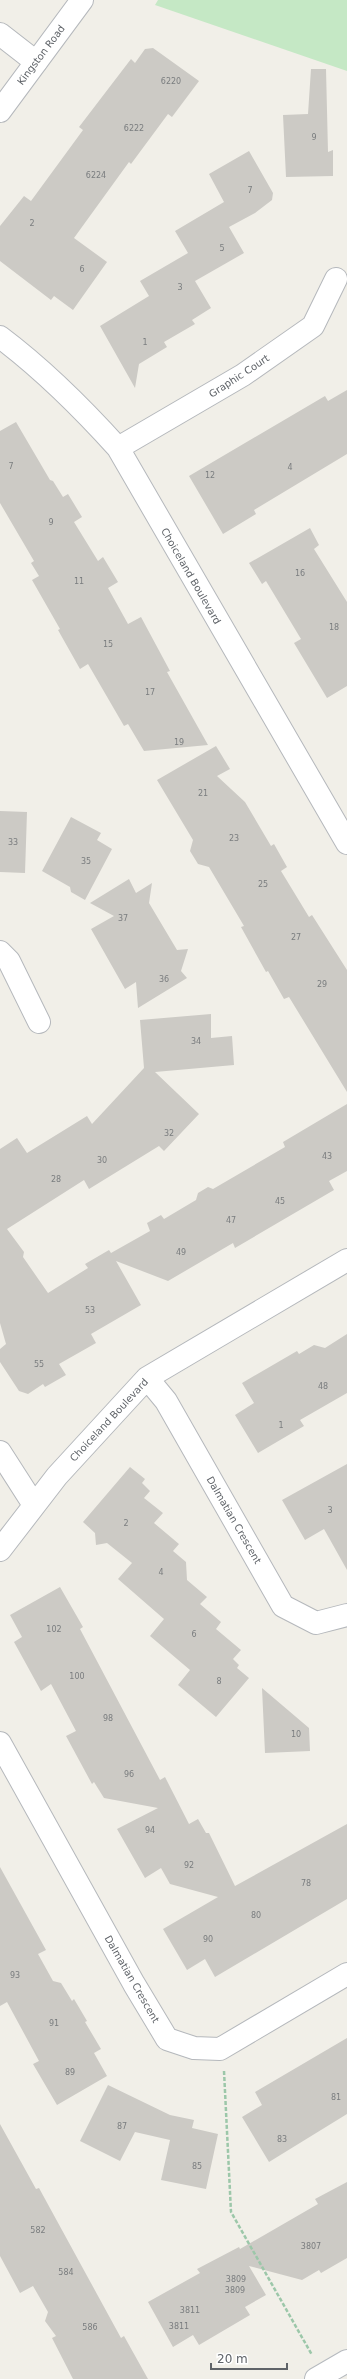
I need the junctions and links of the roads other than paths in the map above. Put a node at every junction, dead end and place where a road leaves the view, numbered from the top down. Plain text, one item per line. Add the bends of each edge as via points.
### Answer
1 (82, 0) edge
2 (0, 34) edge
3 (36, 62) junction
4 (0, 111) edge
5 (336, 279) dead end
6 (0, 337) edge
7 (118, 448) junction
8 (347, 843) edge
9 (0, 952) edge
10 (39, 1022) dead end
11 (347, 1260) edge
12 (147, 1378) junction
13 (0, 1452) edge
14 (34, 1505) junction
15 (0, 1550) edge
16 (347, 1615) edge
17 (0, 1743) edge
18 (347, 1974) edge
19 (347, 2361) edge
20 (319, 2377) edge

1 - 3 street, Kingston Road
2 - 3 street
3 - 4 street, Kingston Road
5 - 7 street, Graphic Court via 313,326 243,375
6 - 7 street, Choiceland Boulevard via 75,401
7 - 8 street, Choiceland Boulevard
9 - 10 street via 9,960
11 - 12 street, Choiceland Boulevard
12 - 14 street, Choiceland Boulevard via 57,1476
12 - 16 street, Dalmatian Crescent via 166,1401 283,1606 316,1623
13 - 14 street
14 - 15 street, Choiceland Boulevard
17 - 18 street, Dalmatian Crescent via 167,2039 194,2048 220,2049
19 - 20 street

